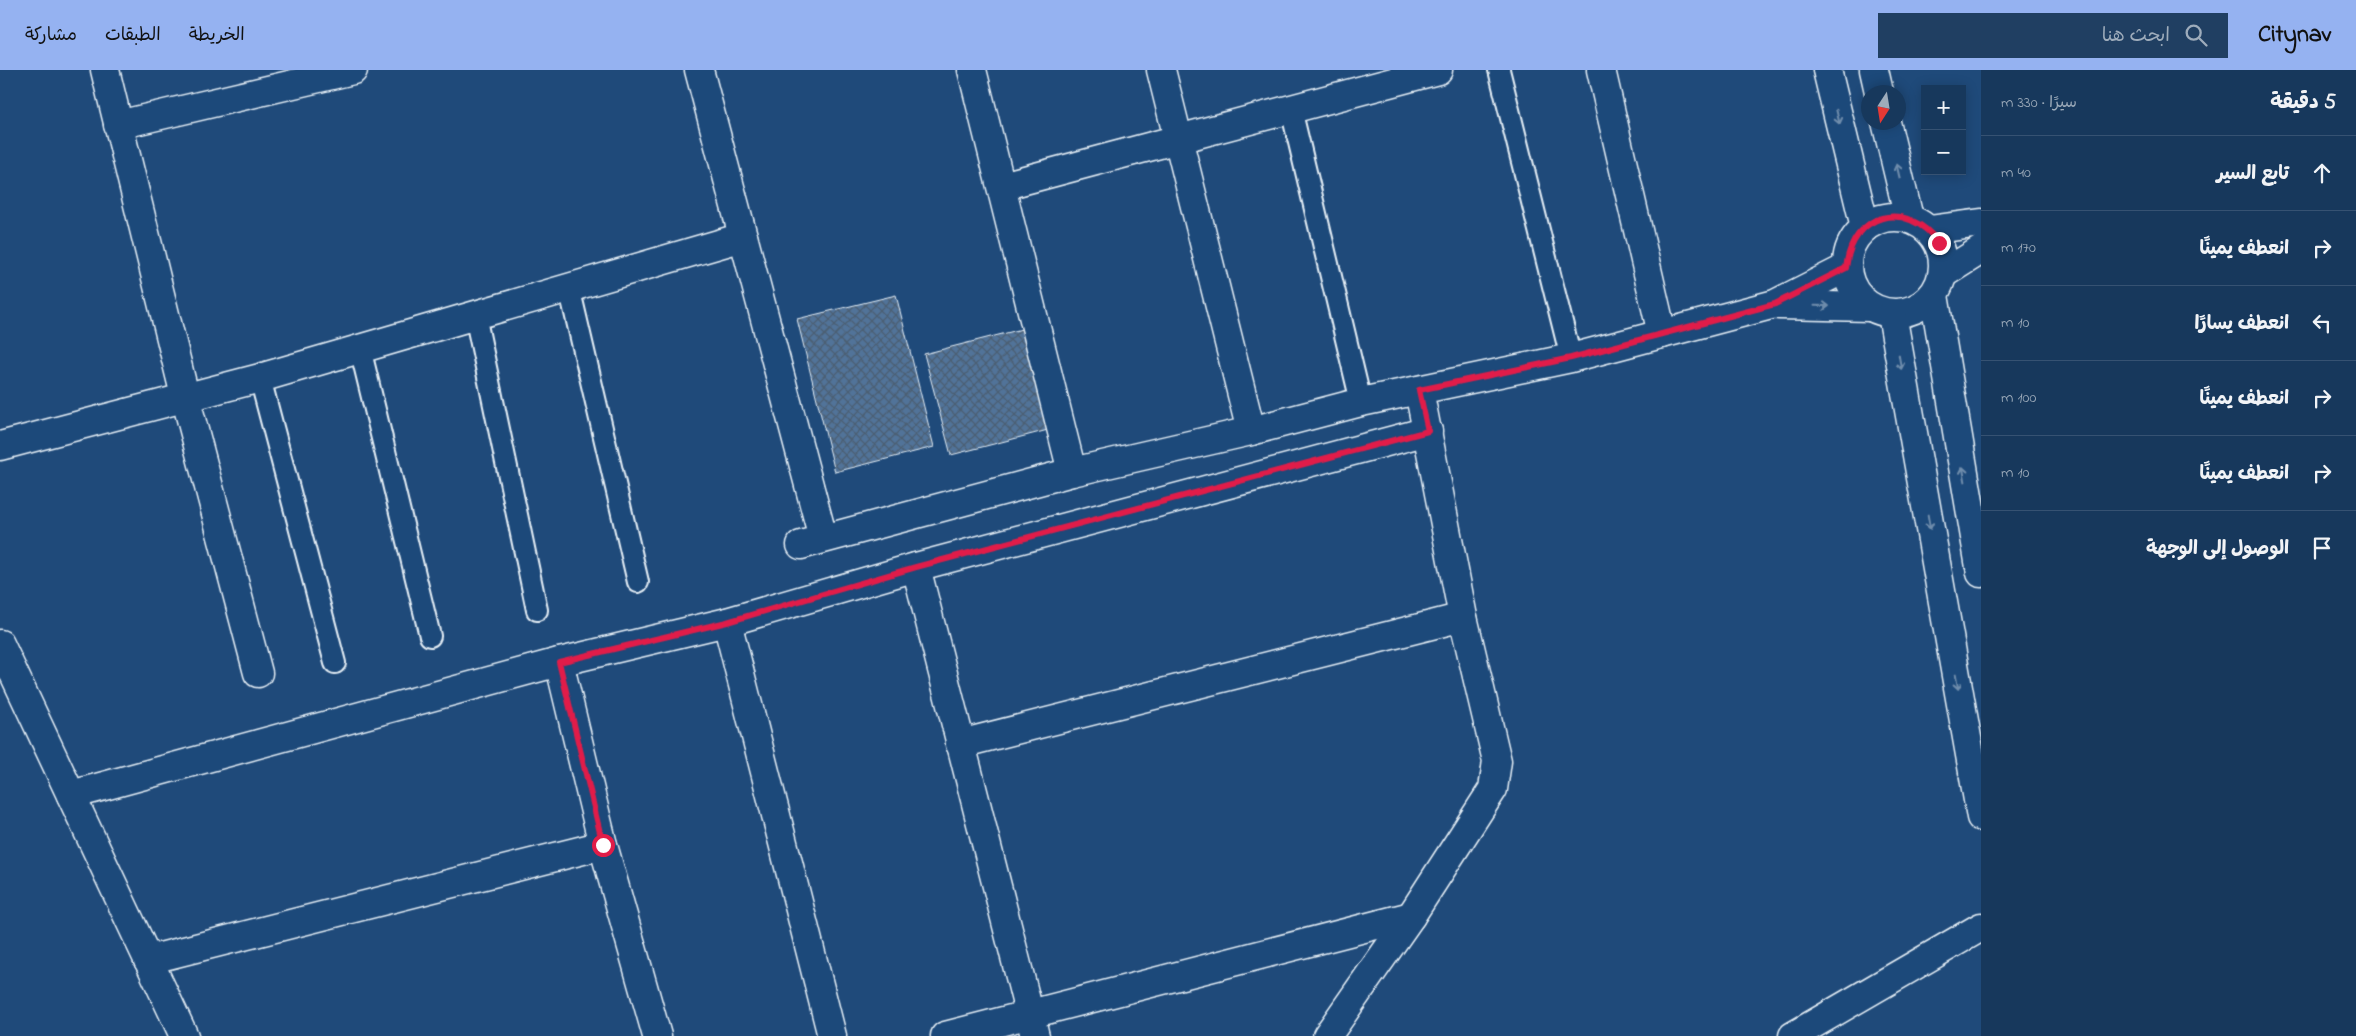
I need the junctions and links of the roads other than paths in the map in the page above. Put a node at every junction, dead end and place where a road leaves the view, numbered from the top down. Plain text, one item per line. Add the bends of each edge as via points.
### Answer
1 (105, 70) edge
2 (352, 70) edge
3 (699, 70) edge
4 (972, 70) edge
5 (1161, 70) edge
6 (1438, 70) edge
7 (1499, 70) edge
8 (1601, 70) edge
9 (1827, 70) edge
10 (1874, 70) edge
11 (294, 77) edge
12 (1877, 85) edge
13 (1291, 109) junction
14 (118, 124) junction
15 (1889, 130) edge
16 (1179, 138) junction
17 (1002, 186) junction
18 (1981, 223) edge
19 (1919, 224) junction
20 (1865, 227) junction
21 (744, 236) junction
22 (1981, 250) edge
23 (1846, 268) junction
24 (1938, 284) junction
25 (568, 287) junction
26 (1775, 304) junction
27 (1881, 310) junction
28 (475, 315) junction
29 (1662, 334) junction
30 (360, 348) junction
31 (1571, 358) junction
32 (260, 378) junction
33 (1419, 390) junction
34 (185, 396) junction
35 (1361, 402) junction
36 (1251, 430) junction
37 (1428, 431) junction
38 (0, 446) edge
39 (1072, 472) junction
40 (916, 567) junction
41 (1981, 573) edge
42 (638, 582) dead end
43 (537, 610) dead end
44 (1463, 617) junction
45 (727, 622) junction
46 (430, 636) dead end
47 (0, 644) edge
48 (559, 662) junction
49 (335, 663) dead end
50 (258, 673) dead end
51 (960, 744) junction
52 (71, 795) junction
53 (1981, 817) edge
54 (603, 845) junction
55 (1411, 916) junction
56 (1981, 927) edge
57 (148, 960) junction
58 (1032, 1024) edge
59 (184, 1036) edge
60 (657, 1036) edge
61 (832, 1036) edge
62 (945, 1036) edge
63 (1327, 1036) edge
64 (1793, 1036) edge

1 - 14 street
2 - 11 street
3 - 21 street
4 - 17 street
5 - 16 street
6 - 13 street
7 - 31 lane
8 - 29 street
9 -> 20 street
10 - 12 street
11 - 14 street
13 - 16 street
13 - 35 lane
14 - 34 street
19 -> 15 street
16 - 17 street
16 - 36 street
17 - 39 street
18 - 19 street
19 - 20 street via 1894,216
19 - 24 street via 1939,243 1943,258
20 - 23 street via 1854,238
21 - 25 street
21 - 39 street via 812,541
22 - 24 street
23 - 26 street
23 - 27 street via 1858,296
24 - 27 street via 1922,305 1908,312
41 -> 24 street
25 - 28 street
25 - 42 lane
26 -> 27 street
26 - 29 street
27 -> 53 street
28 - 30 street
28 - 43 lane
29 - 31 street
30 - 32 street
30 - 46 lane
31 - 33 street
32 - 34 street
32 - 49 lane
33 - 35 street
33 - 37 street
34 - 38 street
34 - 50 street
35 - 36 street
36 - 39 street
37 - 40 street
37 - 44 street
40 - 45 street
40 - 51 street
44 - 51 street
44 - 55 street via 1497,761 1493,789
45 - 48 street
45 - 61 street
47 - 52 street
48 - 52 street
48 - 54 street
51 - 58 street
52 - 57 street
54 - 57 street
54 - 60 street
55 - 58 street
55 - 63 street
56 - 64 street
57 - 59 street
58 - 62 street

